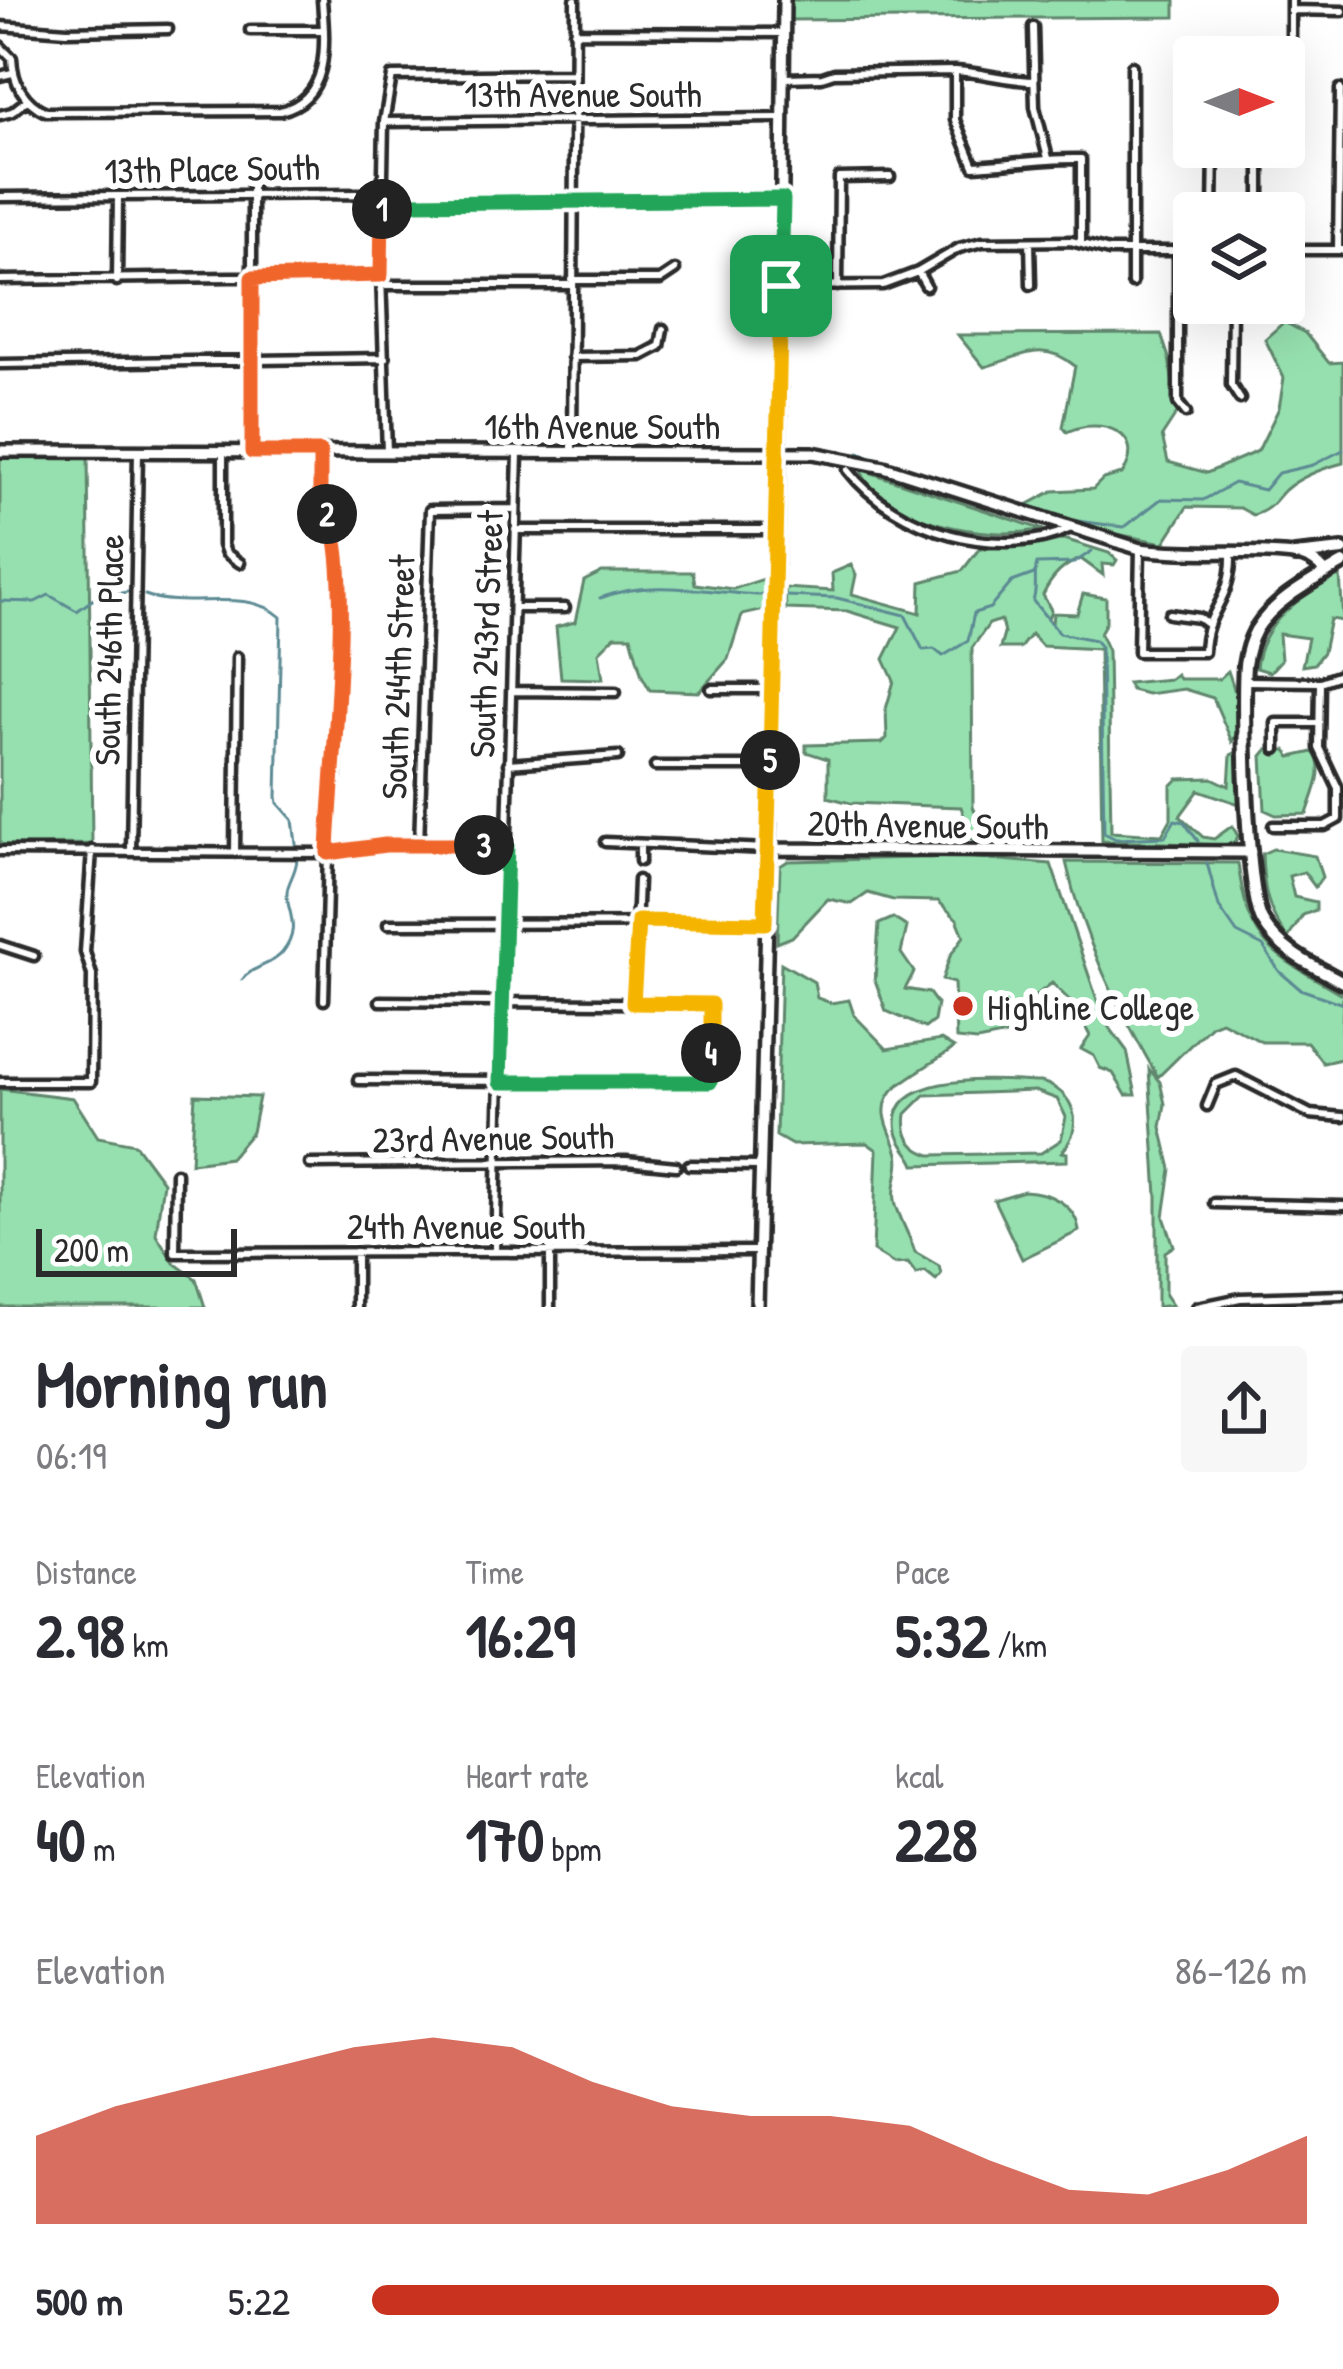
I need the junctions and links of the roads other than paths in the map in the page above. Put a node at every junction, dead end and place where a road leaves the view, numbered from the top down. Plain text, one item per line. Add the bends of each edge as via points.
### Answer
1 (322, 0) edge
2 (575, 0) edge
3 (784, 0) edge
4 (1291, 0) edge
5 (1291, 10) junction
6 (1343, 11) edge
7 (0, 26) edge
8 (1033, 27) dead end
9 (168, 29) dead end
10 (250, 30) dead end
11 (324, 30) junction
12 (574, 32) junction
13 (784, 33) junction
14 (1291, 36) edge
15 (0, 46) edge
16 (1132, 66) dead end
17 (955, 71) junction
18 (12, 73) junction
19 (572, 74) junction
20 (0, 76) edge
21 (784, 78) junction
22 (1034, 81) junction
23 (1340, 89) edge
24 (26, 100) junction
25 (0, 115) edge
26 (783, 118) junction
27 (572, 120) junction
28 (384, 122) junction
29 (1048, 158) junction
30 (252, 163) dead end
31 (890, 177) dead end
32 (118, 196) junction
33 (252, 196) junction
34 (0, 197) edge
35 (382, 199) junction
36 (783, 199) junction
37 (572, 203) junction
38 (1030, 242) junction
39 (1081, 243) junction
40 (1305, 250) edge
41 (1341, 250) edge
42 (1132, 251) junction
43 (1173, 252) edge
44 (675, 270) dead end
45 (918, 272) junction
46 (381, 275) junction
47 (252, 278) junction
48 (0, 280) edge
49 (117, 280) junction
50 (572, 283) junction
51 (1132, 283) dead end
52 (381, 285) junction
53 (1030, 285) dead end
54 (781, 286) junction
55 (838, 286) junction
56 (926, 286) dead end
57 (1178, 324) edge
58 (1232, 324) edge
59 (663, 329) dead end
60 (385, 358) junction
61 (572, 358) junction
62 (252, 360) junction
63 (0, 364) edge
64 (1240, 399) dead end
65 (1186, 413) dead end
66 (0, 451) edge
67 (139, 451) junction
68 (223, 452) junction
69 (252, 452) junction
70 (320, 452) junction
71 (387, 452) junction
72 (779, 452) junction
73 (518, 453) junction
74 (572, 453) junction
75 (848, 470) dead end
76 (516, 509) junction
77 (1071, 528) junction
78 (515, 530) junction
79 (776, 530) junction
80 (1140, 549) junction
81 (1343, 550) edge
82 (1231, 555) junction
83 (1295, 555) junction
84 (1309, 560) junction
85 (240, 563) dead end
86 (1343, 563) edge
87 (1326, 573) junction
88 (1312, 582) junction
89 (513, 608) junction
90 (565, 608) dead end
91 (1169, 614) dead end
92 (1208, 624) junction
93 (237, 657) dead end
94 (1343, 674) edge
95 (1245, 681) junction
96 (1320, 682) junction
97 (712, 689) dead end
98 (772, 689) junction
99 (511, 691) junction
100 (616, 692) dead end
101 (1319, 723) junction
102 (1276, 749) dead end
103 (618, 756) dead end
104 (508, 764) junction
105 (656, 766) dead end
106 (770, 766) junction
107 (1273, 826) dead end
108 (604, 842) dead end
109 (640, 844) junction
110 (419, 845) junction
111 (507, 845) junction
112 (767, 849) junction
113 (92, 850) junction
114 (131, 850) junction
115 (0, 851) edge
116 (1251, 852) junction
117 (235, 853) junction
118 (328, 853) junction
119 (640, 861) dead end
120 (638, 880) dead end
121 (638, 921) junction
122 (505, 922) junction
123 (765, 923) junction
124 (388, 924) dead end
125 (0, 945) edge
126 (34, 956) dead end
127 (1343, 982) edge
128 (324, 1000) dead end
129 (380, 1001) dead end
130 (502, 1002) junction
131 (633, 1003) junction
132 (358, 1080) dead end
133 (0, 1082) edge
134 (500, 1082) junction
135 (1208, 1106) dead end
136 (1343, 1117) edge
137 (498, 1161) junction
138 (310, 1164) dead end
139 (689, 1165) dead end
140 (676, 1166) dead end
141 (760, 1166) junction
142 (176, 1173) dead end
143 (1214, 1203) dead end
144 (1343, 1206) edge
145 (495, 1250) junction
146 (550, 1250) junction
147 (356, 1252) junction
148 (758, 1252) junction
149 (1343, 1295) edge
150 (356, 1307) edge
151 (550, 1307) edge
152 (757, 1307) edge
153 (1197, 1307) edge

1 - 11 street
2 - 12 street
3 - 13 main road
4 - 5 street
5 - 6 street
5 - 14 street
7 - 9 street
8 - 22 street
10 - 11 street
11 - 24 street via 327,68 287,110 62,114
12 - 13 street
12 - 19 street
13 - 21 main road
15 - 18 street via 12,58
16 - 42 street
17 - 21 street
17 - 22 street
17 - 29 street via 955,119 974,166
18 - 20 street
18 - 24 street
19 - 27 street
19 - 28 street via 392,76
21 - 26 main road
22 - 29 street
23 - 41 street
24 - 25 street
26 - 27 street, 13th Avenue South
26 - 36 main road
27 - 28 street, 13th Avenue South
27 - 37 street
28 - 35 street
29 - 39 street via 1081,159
30 - 33 street
31 - 55 street via 839,178
32 - 33 street, 13th Place South
32 - 34 street, 13th Place South
32 - 49 street
33 - 35 street, 13th Place South
33 - 47 street
35 - 37 street, 13th Place South
35 - 46 street
36 - 37 street, 13th Place South
36 - 54 main road
37 - 50 street
38 - 39 street
38 - 45 street via 970,244
38 - 53 street
39 - 42 street
40 - 41 street
42 - 43 street
42 - 51 street
44 - 50 street via 660,280
45 - 55 street via 883,285
45 - 56 street
46 - 47 street
46 - 52 street
47 - 49 street
47 - 62 street
48 - 49 street
50 - 52 street
50 - 61 street
52 - 60 street
54 - 55 street
54 - 72 main road
57 - 65 street via 1178,403
58 - 64 street via 1231,385
59 - 61 street via 660,346 645,355
60 - 62 street
60 - 71 street
61 - 74 street
62 - 63 street
62 - 69 street
66 - 67 main road, 16th Avenue South
67 - 68 main road, 16th Avenue South
67 - 114 street, South 246th Place
68 - 69 main road, 16th Avenue South
68 - 85 street via 223,545
69 - 70 main road, 16th Avenue South
70 - 71 main road, 16th Avenue South
70 - 118 street via 320,501 336,532
71 - 73 main road, 16th Avenue South
72 - 74 main road, 16th Avenue South
72 - 77 main road, 16th Avenue South via 866,462
72 - 79 main road
73 - 74 main road, 16th Avenue South
73 - 76 street, South 243rd Street
75 - 77 street via 894,510 961,536 1006,541
76 - 78 street, South 243rd Street
76 - 110 street, South 244th Street via 430,510
77 - 80 main road, 16th Avenue South
78 - 79 street
78 - 89 street, South 243rd Street
79 - 98 main road
80 - 82 main road, 16th Avenue South
80 - 92 street via 1138,652 1204,652
81 - 83 main road
82 - 83 main road, 16th Avenue South
82 - 92 street via 1231,581
83 - 84 main road, 16th Avenue South
84 - 87 main road, 16th Avenue South
84 - 88 main road
86 - 87 main road
87 - 88 main road
88 - 95 main road via 1262,621
89 - 90 street
89 - 99 street, South 243rd Street
91 - 92 street
93 - 117 street
94 - 96 street
95 - 96 street
95 - 116 main road
96 - 101 street
97 - 98 street
98 - 106 main road
99 - 100 street
99 - 104 street, South 243rd Street
101 - 102 street via 1276,722
101 - 107 street via 1319,748 1339,789 1338,818 1325,826
103 - 104 street
104 - 111 street, South 243rd Street
105 - 106 street
106 - 112 main road
108 - 109 street, 20th Avenue South
109 - 112 street, 20th Avenue South
109 - 119 street
110 - 111 street
110 - 118 street
111 - 122 street, South 243rd Street
112 - 116 main road, 20th Avenue South
112 - 123 main road
113 - 114 street
113 - 115 street
113 - 133 street via 91,1082
114 - 117 street
116 - 127 main road via 1253,895 1266,927 1294,956
117 - 118 street
118 - 128 street
120 - 121 street
121 - 122 street
121 - 123 street
121 - 131 street
122 - 124 street
122 - 130 street, South 243rd Street
123 - 141 main road
125 - 126 street
129 - 130 street
130 - 131 street
130 - 134 street, South 243rd Street
131 - 134 street via 711,1004 710,1082
132 - 134 street
134 - 137 street, South 243rd Street
135 - 136 street via 1216,1084 1236,1076 1310,1114
137 - 138 street, 23rd Avenue South
137 - 140 street, 23rd Avenue South
137 - 145 street, South 243rd Street
139 - 141 street
141 - 148 main road
142 - 147 street, 24th Avenue South via 176,1252
143 - 144 street
145 - 146 street, 24th Avenue South
145 - 147 street, 24th Avenue South
146 - 148 street, 24th Avenue South
146 - 151 street
147 - 150 street
148 - 152 main road
149 - 153 street

